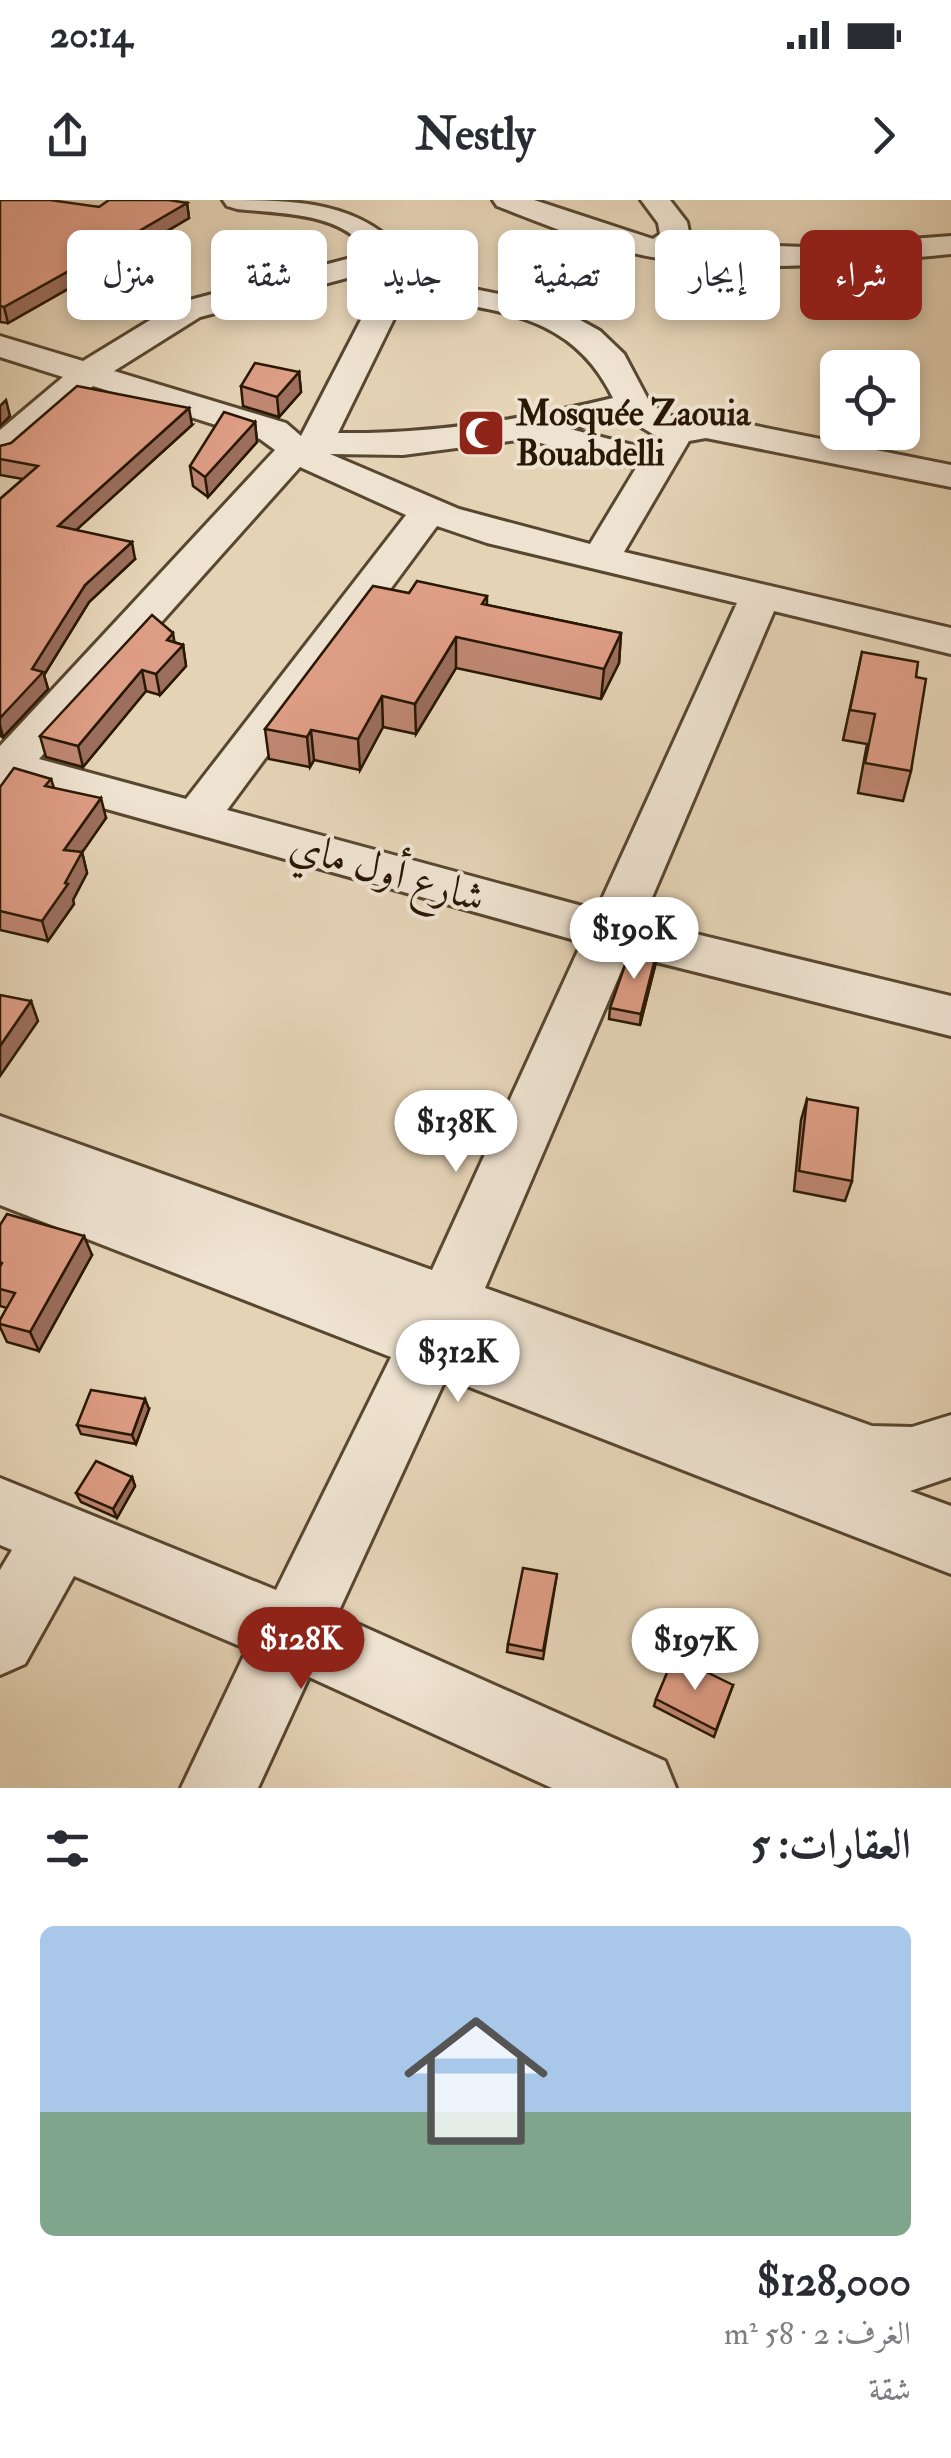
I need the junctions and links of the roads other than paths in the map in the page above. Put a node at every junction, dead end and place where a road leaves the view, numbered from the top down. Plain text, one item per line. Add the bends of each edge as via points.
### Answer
1 (237, 200) edge
2 (507, 200) edge
3 (655, 200) edge
4 (360, 230) edge
5 (674, 230) edge
6 (951, 245) edge
7 (655, 248) edge
8 (780, 255) edge
9 (347, 279) edge
10 (478, 294) edge
11 (369, 320) edge
12 (0, 346) edge
13 (90, 371) junction
14 (633, 404) junction
15 (526, 428) junction
16 (304, 447) junction
17 (667, 448) junction
18 (0, 449) edge
19 (951, 476) edge
20 (428, 512) junction
21 (601, 558) junction
22 (761, 594) junction
23 (951, 641) edge
24 (2, 768) edge
25 (197, 817) junction
26 (611, 932) junction
27 (951, 1016) edge
28 (0, 1139) edge
29 (0, 1180) edge
30 (439, 1324) junction
31 (951, 1446) edge
32 (30, 1522) edge
33 (951, 1540) edge
34 (292, 1632) junction
35 (0, 1639) edge
36 (219, 1788) edge
37 (638, 1788) edge

1 - 4 street via 351,219
2 - 7 street
3 - 5 street
6 - 8 street
9 - 13 street via 189,310
10 - 14 street via 542,312 588,338 612,361
11 - 16 street
12 - 13 street
13 - 16 street via 274,431
13 - 18 street
14 - 15 street
14 - 17 street
15 - 16 street via 403,444
15 - 17 street
16 - 20 street
16 - 24 street
17 - 19 street via 706,427
17 - 21 street
20 - 21 street
20 - 25 street
21 - 22 street
22 - 23 street
22 - 26 street
24 - 25 street, شارع أول ماي
25 - 26 street, شارع أول ماي
26 - 27 street, شارع أول ماي
26 - 30 street
28 - 30 street
29 - 30 street
30 - 31 street via 872,1458 912,1459
30 - 33 street
30 - 34 street
32 - 34 street
32 - 35 street
34 - 36 street
34 - 37 street

